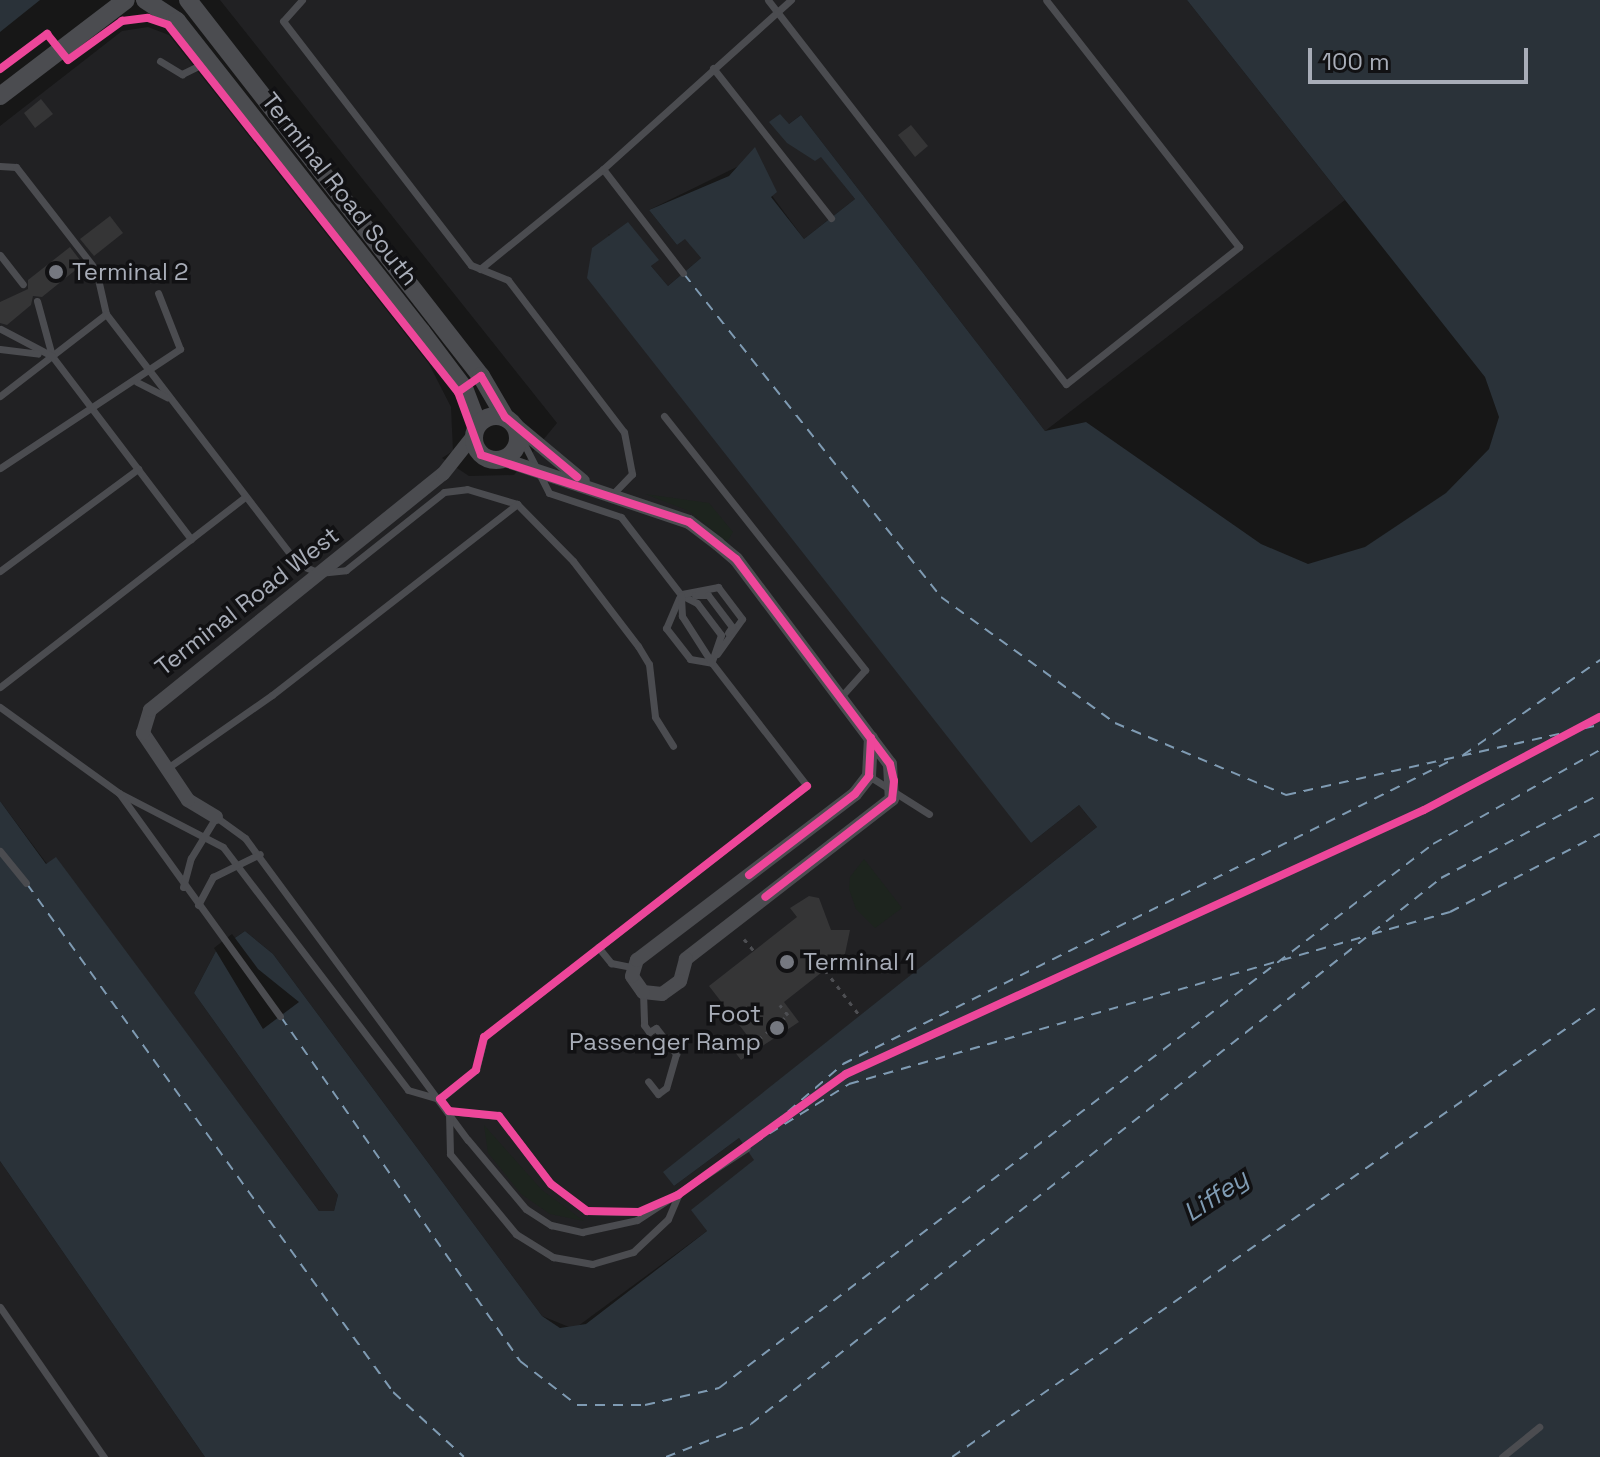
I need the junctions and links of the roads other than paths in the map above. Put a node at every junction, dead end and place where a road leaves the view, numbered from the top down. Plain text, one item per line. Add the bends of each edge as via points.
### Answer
1 (126, 0) edge
2 (145, 0) edge
3 (188, 0) edge
4 (302, 0) edge
5 (768, 0) edge
6 (791, 0) edge
7 (1046, 0) edge
8 (780, 15) junction
9 (160, 61) dead end
10 (209, 61) junction
11 (713, 68) junction
12 (3, 97) edge
13 (0, 166) edge
14 (603, 169) junction
15 (831, 218) dead end
16 (0, 255) edge
17 (480, 269) junction
18 (683, 273) dead end
19 (23, 284) dead end
20 (158, 293) dead end
21 (37, 301) dead end
22 (106, 314) junction
23 (1, 329) edge
24 (0, 349) edge
25 (52, 356) junction
26 (149, 373) junction
27 (137, 382) junction
28 (0, 396) edge
29 (169, 398) junction
30 (91, 405) junction
31 (664, 416) dead end
32 (512, 424) junction
33 (476, 430) junction
34 (502, 459) junction
35 (0, 468) edge
36 (138, 469) junction
37 (534, 469) junction
38 (596, 491) junction
39 (612, 495) junction
40 (245, 497) junction
41 (517, 504) junction
42 (191, 539) junction
43 (0, 571) edge
44 (319, 573) junction
45 (681, 595) junction
46 (712, 663) junction
47 (0, 687) edge
48 (841, 697) junction
49 (0, 707) edge
50 (871, 738) junction
51 (673, 746) dead end
52 (166, 769) junction
53 (869, 776) junction
54 (119, 793) junction
55 (892, 793) junction
56 (929, 814) dead end
57 (216, 817) junction
58 (204, 835) junction
59 (0, 851) edge
60 (260, 854) junction
61 (239, 864) junction
62 (761, 865) junction
63 (26, 883) dead end
64 (183, 887) junction
65 (778, 887) junction
66 (198, 905) junction
67 (598, 947) junction
68 (631, 967) junction
69 (643, 992) junction
70 (280, 1016) dead end
71 (648, 1081) dead end
72 (440, 1099) junction
73 (449, 1111) junction
74 (678, 1195) junction
75 (0, 1307) edge
76 (1539, 1427) dead end
77 (104, 1457) edge
78 (1502, 1457) edge

1 - 12 street
2 - 10 street, Terminal Road South via 170,14
3 - 32 street, Terminal Road South via 481,376
4 - 17 lane via 283,21
5 - 8 lane
6 - 8 lane
7 - 8 lane via 1239,247 1066,384
8 - 11 lane
9 - 10 lane via 182,74
10 - 33 street, Terminal Road South via 464,388
11 - 14 lane
11 - 15 lane
13 - 22 lane via 16,167 96,270
14 - 17 lane
14 - 18 lane
16 - 19 lane
17 - 39 lane via 508,280 624,432 632,474
20 - 26 lane via 180,349
21 - 25 lane
22 - 25 lane
22 - 26 lane
23 - 25 lane
24 - 25 lane
25 - 28 lane
25 - 30 lane
26 - 27 lane
26 - 29 lane
27 - 29 lane
27 - 30 lane
29 - 40 lane
30 - 35 lane
30 - 36 lane
31 - 48 lane via 865,670
32 - 33 street via 490,416
32 - 34 street via 517,446
32 - 37 lane
32 - 38 street, Terminal Road South
33 - 34 street via 481,455
33 - 44 street, Terminal Road West via 443,474
34 - 37 street, Terminal Road South
36 - 42 lane
36 - 43 lane
37 - 38 street, Terminal Road South
37 - 45 lane via 549,493 621,517
38 - 39 street, Terminal Road South
39 - 48 street, Terminal Road South via 689,522 736,559
40 - 42 lane
40 - 44 lane via 298,564
41 - 44 lane via 467,489 444,492 346,570
41 - 51 lane via 649,664 655,717
41 - 52 lane via 272,695
42 - 47 lane
44 - 52 street, Terminal Road West via 168,690 144,719 143,733
45 - 46 lane via 682,616
45 - 46 lane via 697,603 721,635
45 - 46 lane via 666,628 690,659
45 - 46 lane via 708,595 732,627
45 - 46 lane via 718,587 742,619
46 - 67 lane via 807,786
48 - 50 street, Terminal Road South
49 - 54 lane
50 - 53 street
50 - 55 street, Terminal Road South via 890,764
52 - 57 street, Terminal Road West via 188,800
53 - 55 lane
53 - 62 street via 855,794
54 - 58 lane
54 - 64 lane
55 - 56 lane
55 - 65 street
57 - 58 lane
57 - 60 lane
58 - 61 lane
58 - 64 lane
59 - 63 lane
60 - 61 lane
60 - 72 lane
61 - 66 lane via 213,877
61 - 72 lane via 408,1090
62 - 65 street
62 - 68 street
64 - 66 lane
65 - 69 street via 686,959 680,981 662,994
66 - 70 lane
67 - 68 lane via 611,963
67 - 72 lane via 484,1037 476,1070
68 - 69 street
69 - 71 lane via 644,1025 649,1032 656,1028 676,1054 666,1088 658,1094
72 - 73 lane
73 - 74 lane via 499,1116 551,1184 587,1211 639,1212
73 - 74 lane via 450,1154 516,1234 553,1257 592,1264 633,1252 668,1219
73 - 74 lane, bridge via 526,1209 551,1225 582,1232 637,1220 747,1148
75 - 77 lane
76 - 78 lane

